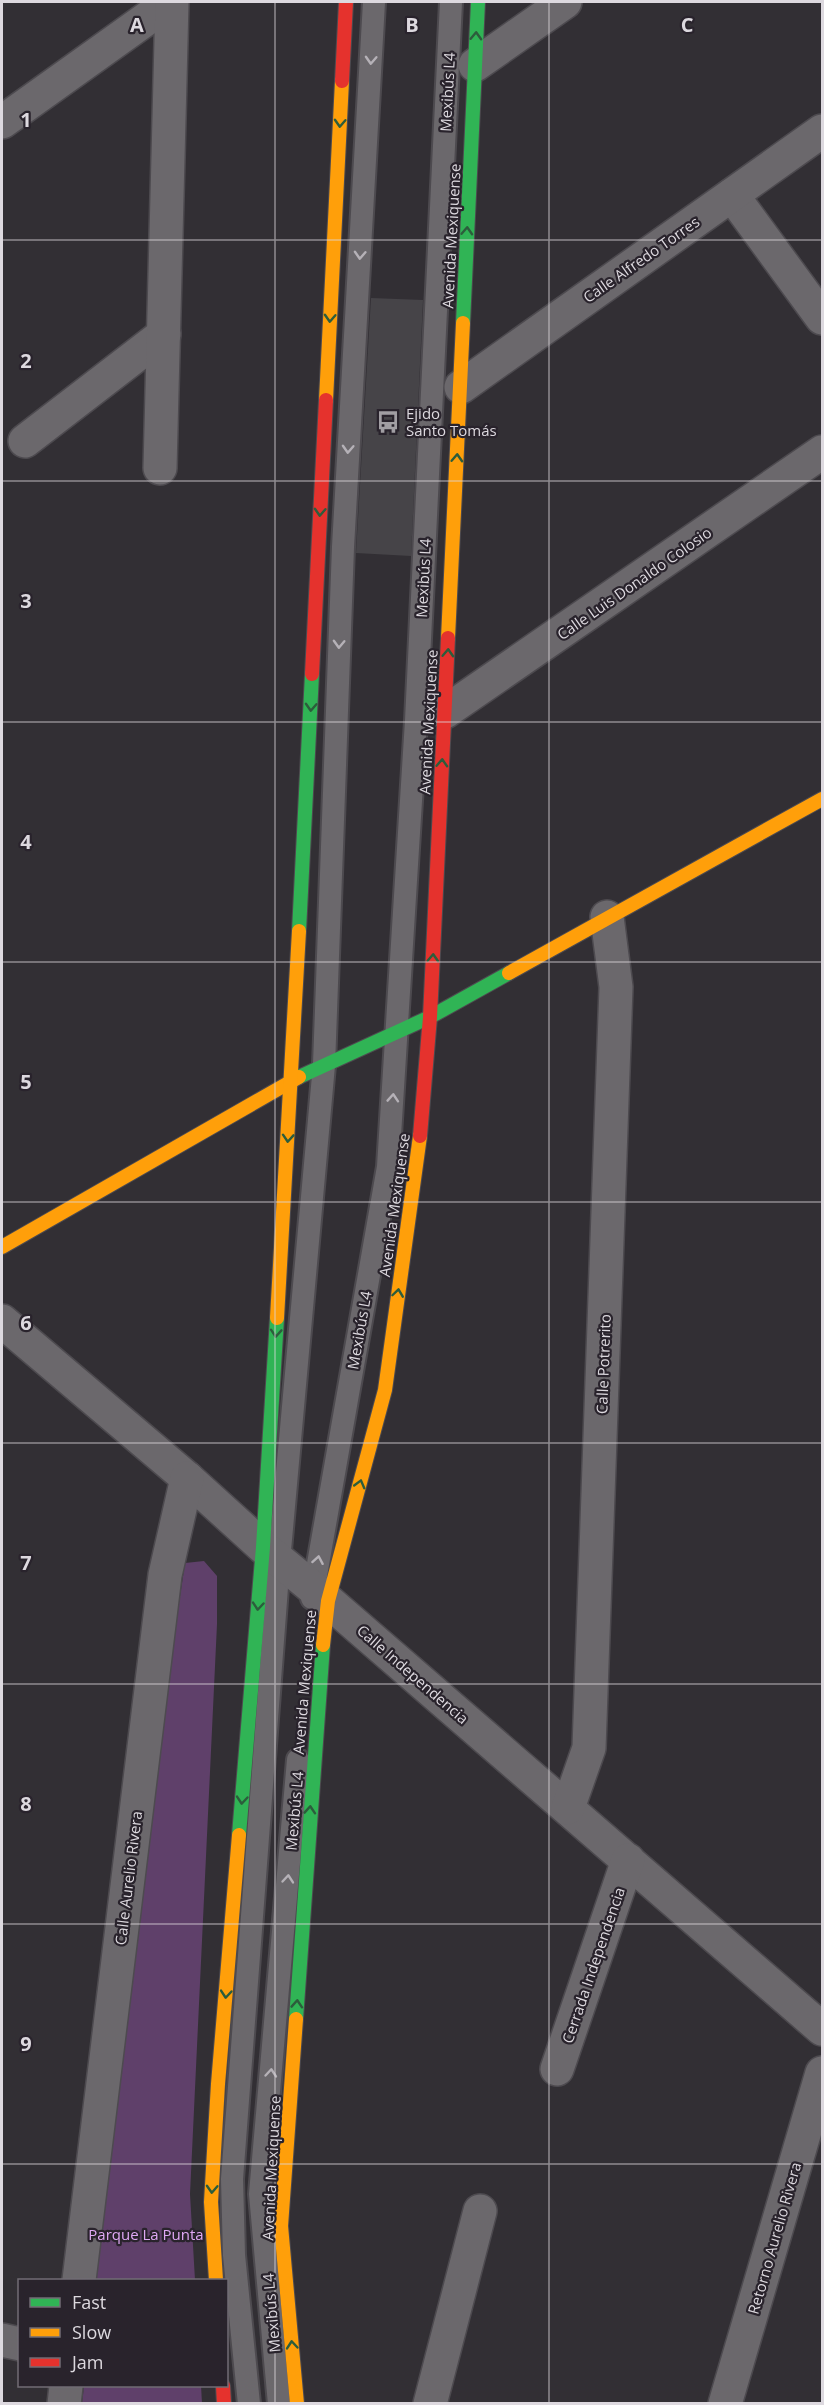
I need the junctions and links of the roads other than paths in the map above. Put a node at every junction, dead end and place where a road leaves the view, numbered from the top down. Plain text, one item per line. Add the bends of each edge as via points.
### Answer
1 (171, 2) edge
2 (346, 2) edge
3 (374, 2) edge
4 (451, 2) edge
5 (478, 2) edge
6 (565, 2) edge
7 (475, 65) junction
8 (2, 122) edge
9 (822, 131) edge
10 (732, 195) junction
11 (822, 318) edge
12 (164, 334) junction
13 (461, 387) junction
14 (25, 441) dead end
15 (822, 453) edge
16 (160, 468) dead end
17 (445, 711) junction
18 (822, 799) edge
19 (607, 917) junction
20 (430, 1017) junction
21 (398, 1031) junction
22 (324, 1065) junction
23 (292, 1080) junction
24 (2, 1247) edge
25 (2, 1321) edge
26 (187, 1478) junction
27 (271, 1554) junction
28 (321, 1594) junction
29 (568, 1808) junction
30 (628, 1860) junction
31 (822, 2029) edge
32 (557, 2070) dead end
33 (822, 2073) edge
34 (480, 2211) dead end
35 (79, 2279) edge
36 (216, 2279) edge
37 (2, 2340) edge
38 (18, 2344) edge
39 (66, 2387) edge
40 (223, 2387) edge
41 (64, 2403) edge
42 (224, 2403) edge
43 (249, 2403) edge
44 (279, 2403) edge
45 (297, 2403) edge
46 (430, 2403) edge
47 (725, 2403) edge

1 - 8 street
1 - 12 street
2 -> 23 main road
3 -> 22 lane, Mexibús L4 via 343,547
4 - 21 lane, Mexibús L4
7 -> 5 main road, Avenida Mexiquense
6 - 7 street
13 -> 7 main road, Avenida Mexiquense
9 - 10 street, Calle Alfredo Torres
10 - 11 street
10 - 13 street, Calle Alfredo Torres
12 - 14 street
12 - 16 street
17 -> 13 main road, Avenida Mexiquense
15 - 17 street, Calle Luis Donaldo Colosio
20 -> 17 main road, Avenida Mexiquense
18 - 19 main road
19 - 20 main road
19 - 29 street, Calle Potrerito via 616,987 590,1748
20 - 21 main road
28 -> 20 main road, Avenida Mexiquense via 385,1390 423,1114
21 - 22 main road
28 -> 21 lane, Mexibús L4 via 388,1167
22 - 23 main road
22 - 27 lane, Mexibús L4
23 - 24 main road
23 -> 27 main road
25 - 26 street, Calle Independencia
26 - 27 street, Calle Independencia
26 - 35 street, Calle Aurelio Rivera via 165,1575
27 - 28 street, Calle Independencia
27 -> 36 main road via 218,2084 211,2202
27 - 43 lane, Mexibús L4 via 232,2179 234,2255
28 - 29 street, Calle Independencia
44 -> 28 lane, Mexibús L4 via 260,2194
45 -> 28 main road, Avenida Mexiquense via 281,2226 320,1674
29 - 30 street, Calle Independencia
30 - 31 street, Calle Independencia
30 - 32 street, Cerrada Independencia
33 - 47 street, Retorno Aurelio Rivera
34 - 46 street
37 - 38 street
39 - 41 street
40 - 42 main road

